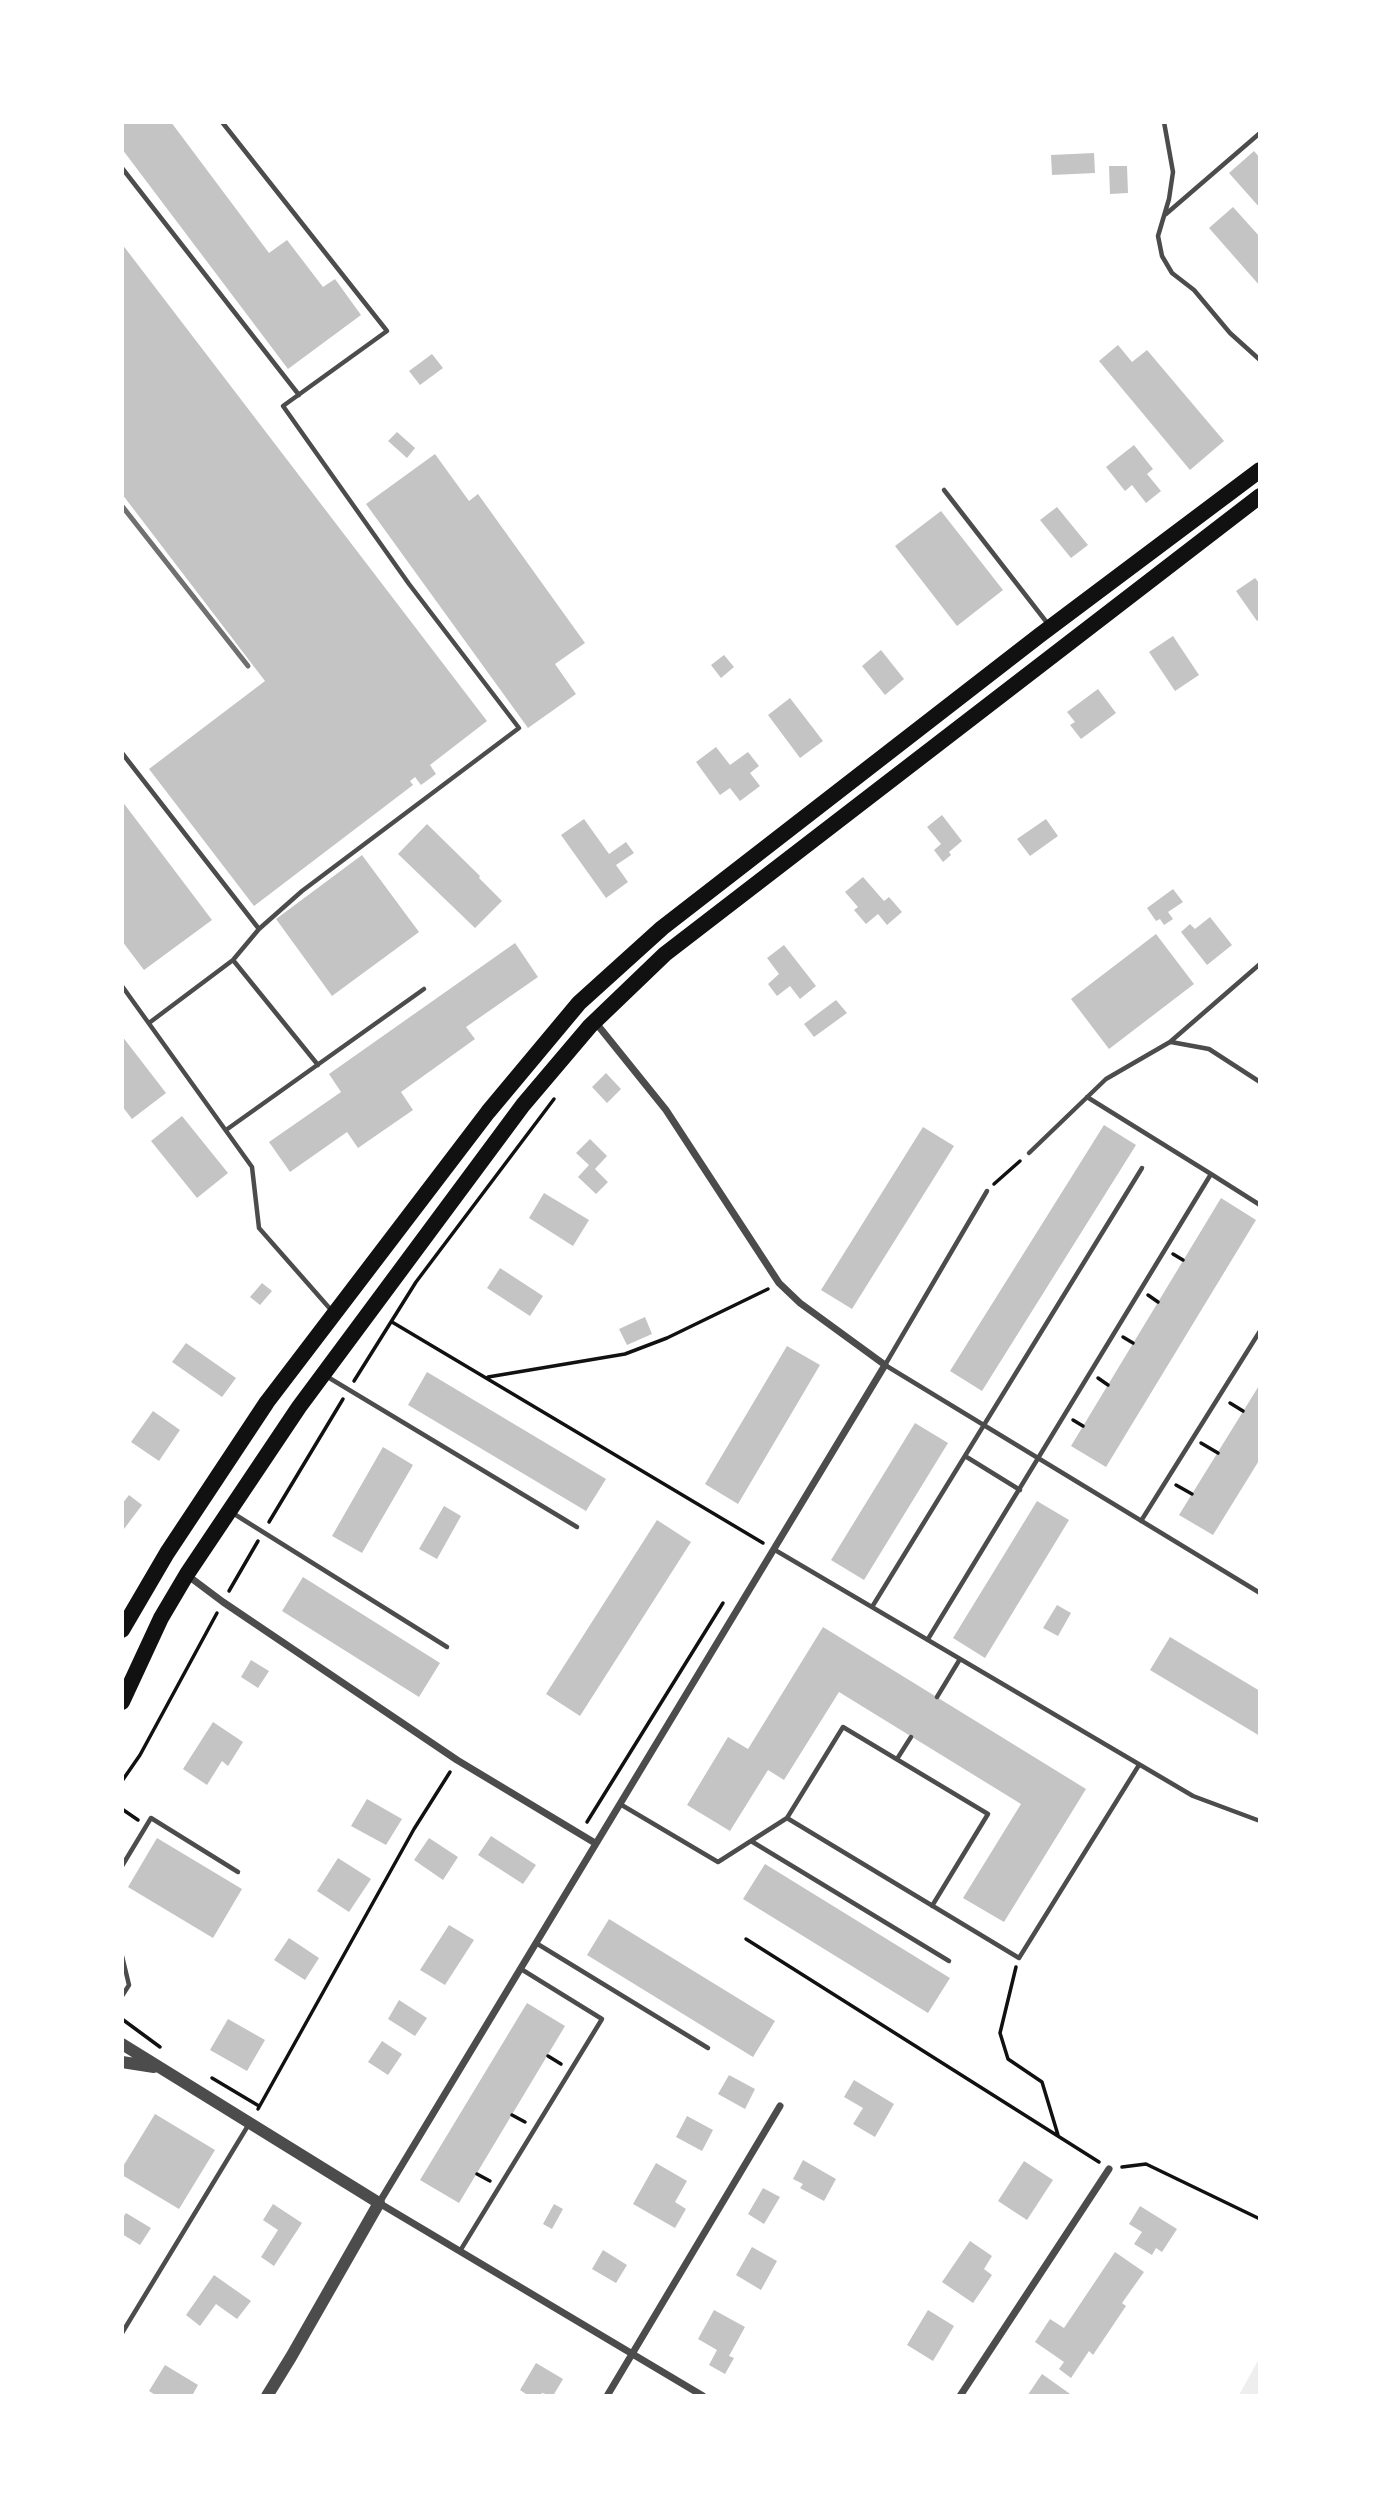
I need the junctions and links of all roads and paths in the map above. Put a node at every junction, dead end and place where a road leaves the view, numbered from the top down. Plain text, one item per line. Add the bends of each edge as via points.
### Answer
1 (222, 122) edge
2 (1164, 122) edge
3 (1259, 133) edge
4 (122, 168) edge
5 (1165, 214) junction
6 (1259, 360) edge
7 (299, 395) junction
8 (1259, 470) edge
9 (944, 489) dead end
10 (1259, 496) edge
11 (1050, 627) junction
12 (122, 753) edge
13 (259, 929) junction
14 (233, 960) junction
15 (1259, 964) edge
16 (122, 986) edge
17 (425, 989) dead end
18 (595, 1021) junction
19 (149, 1023) junction
20 (1170, 1042) junction
21 (318, 1065) junction
22 (1259, 1081) edge
23 (560, 1091) dead end
24 (1087, 1097) junction
25 (226, 1130) junction
26 (1029, 1153) joint
27 (1142, 1168) dead end
28 (1211, 1174) junction
29 (987, 1191) joint
30 (1259, 1205) edge
31 (779, 1283) junction
32 (335, 1313) junction
33 (392, 1322) junction
34 (1259, 1331) edge
35 (885, 1365) junction
36 (323, 1374) junction
37 (486, 1378) junction
38 (349, 1390) junction
39 (984, 1425) junction
40 (1193, 1438) junction
41 (1218, 1453) dead end
42 (965, 1456) junction
43 (1040, 1458) junction
44 (1167, 1479) junction
45 (1020, 1490) junction
46 (1192, 1494) dead end
47 (229, 1511) junction
48 (1141, 1521) junction
49 (578, 1527) dead end
50 (263, 1532) junction
51 (775, 1550) junction
52 (187, 1574) junction
53 (1259, 1593) edge
54 (725, 1600) dead end
55 (223, 1602) junction
56 (873, 1607) junction
57 (122, 1630) edge
58 (928, 1639) junction
59 (447, 1647) dead end
60 (960, 1659) junction
61 (937, 1697) dead end
62 (122, 1702) edge
63 (911, 1737) dead end
64 (897, 1759) junction
65 (457, 1760) junction
66 (1139, 1765) junction
67 (122, 1781) edge
68 (620, 1803) junction
69 (122, 1809) edge
70 (787, 1818) junction
71 (1259, 1821) edge
72 (146, 1826) junction
73 (580, 1835) junction
74 (751, 1841) junction
75 (595, 1843) junction
76 (122, 1866) edge
77 (238, 1872) dead end
78 (932, 1906) junction
79 (746, 1939) dead end
80 (536, 1943) junction
81 (122, 1956) edge
82 (1019, 1958) junction
83 (949, 1961) dead end
84 (520, 1968) junction
85 (122, 1996) edge
86 (122, 2019) edge
87 (122, 2044) edge
88 (162, 2048) dead end
89 (708, 2048) dead end
90 (122, 2062) edge
91 (158, 2067) junction
92 (205, 2074) dead end
93 (259, 2106) junction
94 (780, 2106) dead end
95 (250, 2123) junction
96 (1059, 2137) junction
97 (1109, 2169) junction
98 (379, 2203) junction
99 (1259, 2219) edge
100 (460, 2251) junction
101 (122, 2333) edge
102 (634, 2354) junction
103 (267, 2396) edge
104 (607, 2396) edge
105 (703, 2396) edge
106 (960, 2396) edge

1 - 7 lane via 387,331
2 - 5 lane via 1173,172
3 - 5 lane
4 - 7 lane
5 - 6 lane via 1158,236 1162,256 1172,272
7 - 13 lane via 283,406 409,584 519,728 302,891
8 - 11 main road
9 - 11 lane
10 - 18 main road via 665,954
11 - 32 main road via 662,928 579,1003 488,1112
12 - 13 lane
13 - 14 lane
14 - 19 lane
14 - 21 lane
15 - 20 lane
16 - 19 lane
17 - 21 lane
18 - 31 street via 666,1110
18 - 36 main road via 523,1105
19 - 25 lane
20 - 22 lane via 1209,1049
20 - 24 lane via 1106,1079
21 - 25 lane
23 - 33 path via 416,1282
24 - 26 lane
24 - 28 lane
25 - 32 lane via 252,1167 258,1228
26 - 29 path
27 - 39 lane
28 - 30 lane
28 - 43 lane
29 - 35 lane
31 - 35 street
31 - 37 path via 625,1354
32 - 57 main road via 239,1443
33 - 37 path
33 - 38 path
34 - 40 lane
35 - 39 lane
35 - 51 street
36 - 38 lane
36 - 47 main road
37 - 51 path
38 - 49 lane
38 - 50 path
39 - 42 lane
39 - 43 lane
40 - 41 path
40 - 44 lane
42 - 45 lane
42 - 56 lane
43 - 45 lane
43 - 48 lane
44 - 46 path
44 - 48 lane
45 - 58 lane
47 - 50 lane
47 - 52 main road
48 - 53 lane
50 - 55 path
50 - 59 lane
51 - 56 lane
51 - 68 street
52 - 55 street
52 - 62 main road
54 - 73 path
55 - 65 street
55 - 67 path
56 - 58 lane
58 - 60 lane
60 - 61 lane
60 - 66 lane
63 - 64 lane
64 - 70 lane via 843,1727
64 - 78 lane via 988,1814
65 - 73 street
65 - 93 path
66 - 71 lane via 1193,1796
66 - 82 lane
68 - 74 lane via 718,1862
68 - 75 street
69 - 72 path
70 - 74 lane
70 - 78 lane
72 - 76 lane
72 - 77 lane via 151,1818
73 - 75 street
74 - 83 lane
75 - 80 street
78 - 82 lane
79 - 96 path
80 - 84 street
80 - 89 lane
81 - 85 lane via 129,1985
82 - 96 path via 1000,2033 1008,2059 1042,2082
84 - 98 street
84 - 100 lane via 602,2019
86 - 88 path
87 - 91 street
90 - 91 street
91 - 95 street
92 - 93 path
93 - 95 path
94 - 102 street
95 - 98 street
95 - 101 lane
96 - 97 path
97 - 99 path via 1146,2164
97 - 106 street
98 - 100 street
98 - 103 street
100 - 102 street
102 - 104 street
102 - 105 street

